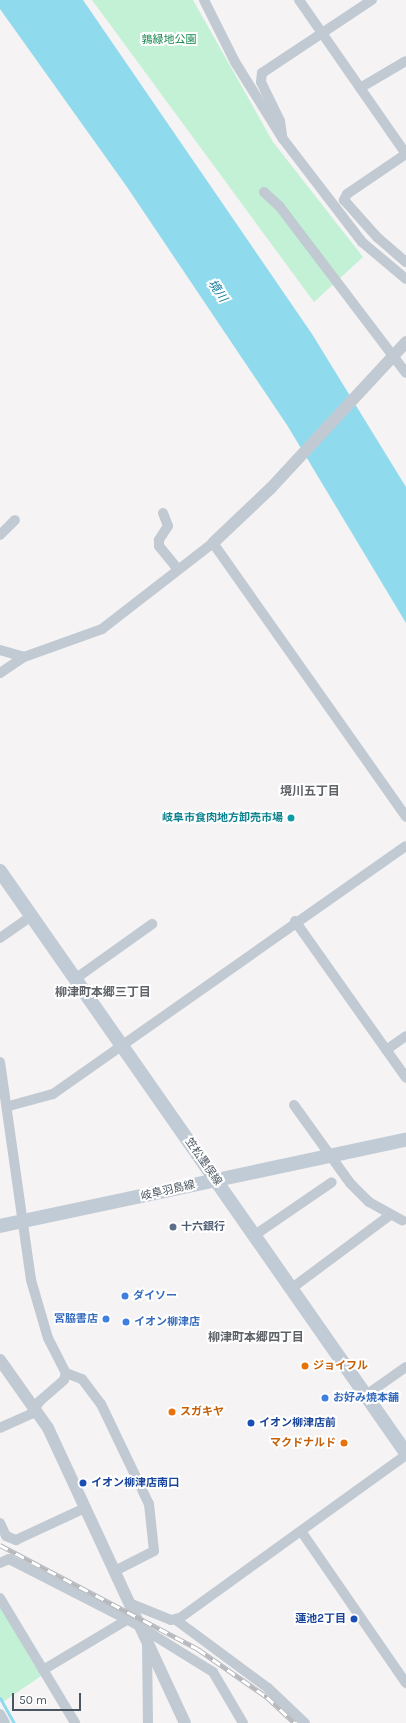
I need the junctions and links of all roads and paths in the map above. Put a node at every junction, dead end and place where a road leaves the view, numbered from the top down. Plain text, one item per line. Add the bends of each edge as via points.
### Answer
1 (204, 0) edge
2 (299, 0) edge
3 (368, 1) edge
4 (321, 32) junction
5 (406, 61) edge
6 (360, 88) junction
7 (283, 139) junction
8 (406, 154) edge
9 (264, 192) dead end
10 (406, 262) edge
11 (405, 279) edge
12 (406, 342) edge
13 (392, 354) junction
14 (406, 374) edge
15 (163, 513) dead end
16 (15, 520) dead end
17 (0, 534) edge
18 (213, 543) junction
19 (177, 568) junction
20 (0, 650) edge
21 (24, 657) junction
22 (0, 673) edge
23 (406, 817) edge
24 (406, 846) edge
25 (0, 871) edge
26 (32, 916) junction
27 (295, 922) junction
28 (152, 924) dead end
29 (0, 938) edge
30 (76, 979) junction
31 (406, 1036) edge
32 (122, 1045) junction
33 (386, 1050) junction
34 (0, 1062) edge
35 (406, 1078) edge
36 (294, 1105) dead end
37 (9, 1106) junction
38 (406, 1140) edge
39 (329, 1155) junction
40 (215, 1179) junction
41 (332, 1182) dead end
42 (389, 1216) junction
43 (402, 1220) dead end
44 (25, 1222) junction
45 (0, 1226) edge
46 (255, 1235) junction
47 (292, 1288) junction
48 (0, 1360) edge
49 (406, 1367) edge
50 (66, 1373) junction
51 (366, 1395) junction
52 (35, 1407) junction
53 (0, 1428) edge
54 (406, 1454) edge
55 (85, 1508) junction
56 (0, 1524) edge
57 (301, 1531) junction
58 (0, 1563) edge
59 (115, 1571) junction
60 (0, 1598) edge
61 (129, 1603) junction
62 (176, 1620) junction
63 (125, 1621) junction
64 (142, 1629) junction
65 (147, 1641) junction
66 (43, 1670) junction
67 (406, 1683) edge
68 (0, 1714) edge
69 (6, 1723) edge
70 (75, 1723) edge
71 (148, 1723) edge
72 (185, 1723) edge
73 (243, 1723) edge
74 (305, 1723) edge

1 - 7 street via 235,62
2 - 4 street
3 - 4 street
4 - 6 street
4 - 7 street via 262,73 261,82 280,121
5 - 6 street
6 - 8 street
7 - 11 street via 362,242
8 - 10 street via 347,194 344,200 377,237
9 - 13 street via 280,207
12 - 13 street
13 - 14 street
13 - 18 street via 296,461
15 - 19 street via 168,523 159,546
16 - 17 street
18 - 19 street
18 - 23 street
19 - 21 street via 102,628
20 - 21 street
21 - 22 street
24 - 27 street
25 - 26 main road, 笠松墨俣線
26 - 29 street
26 - 30 main road, 笠松墨俣線
27 - 32 street
27 - 33 street
28 - 30 street
30 - 32 main road, 笠松墨俣線
31 - 33 street
32 - 37 street via 53,1094
32 - 40 main road, 笠松墨俣線
33 - 35 street
34 - 37 street
36 - 39 street
37 - 44 street
38 - 39 main road, 岐阜羽島線
39 - 40 main road, 岐阜羽島線
39 - 42 street via 350,1183
40 - 44 main road, 岐阜羽島線
40 - 46 main road, 笠松墨俣線
41 - 46 street
42 - 43 street
42 - 47 street
44 - 45 main road, 岐阜羽島線
44 - 50 street via 31,1280 38,1309
46 - 47 main road, 笠松墨俣線
47 - 51 main road, 笠松墨俣線
48 - 52 street
49 - 51 street
50 - 52 street via 64,1380
50 - 59 street via 82,1379 102,1404 149,1504 154,1551
51 - 54 main road, 笠松墨俣線
52 - 53 street via 31,1414
52 - 55 street via 48,1428
54 - 57 street
55 - 56 street via 16,1540 6,1536
55 - 59 street
57 - 62 street
57 - 67 street
58 - 63 street via 9,1559
59 - 61 street
60 - 66 street
61 - 62 street
61 - 64 street
62 - 74 street via 268,1688
63 - 64 street
63 - 66 street
64 - 65 street
64 - 73 street via 213,1672
65 - 71 street
65 - 72 street
66 - 70 street
68 - 69 street

